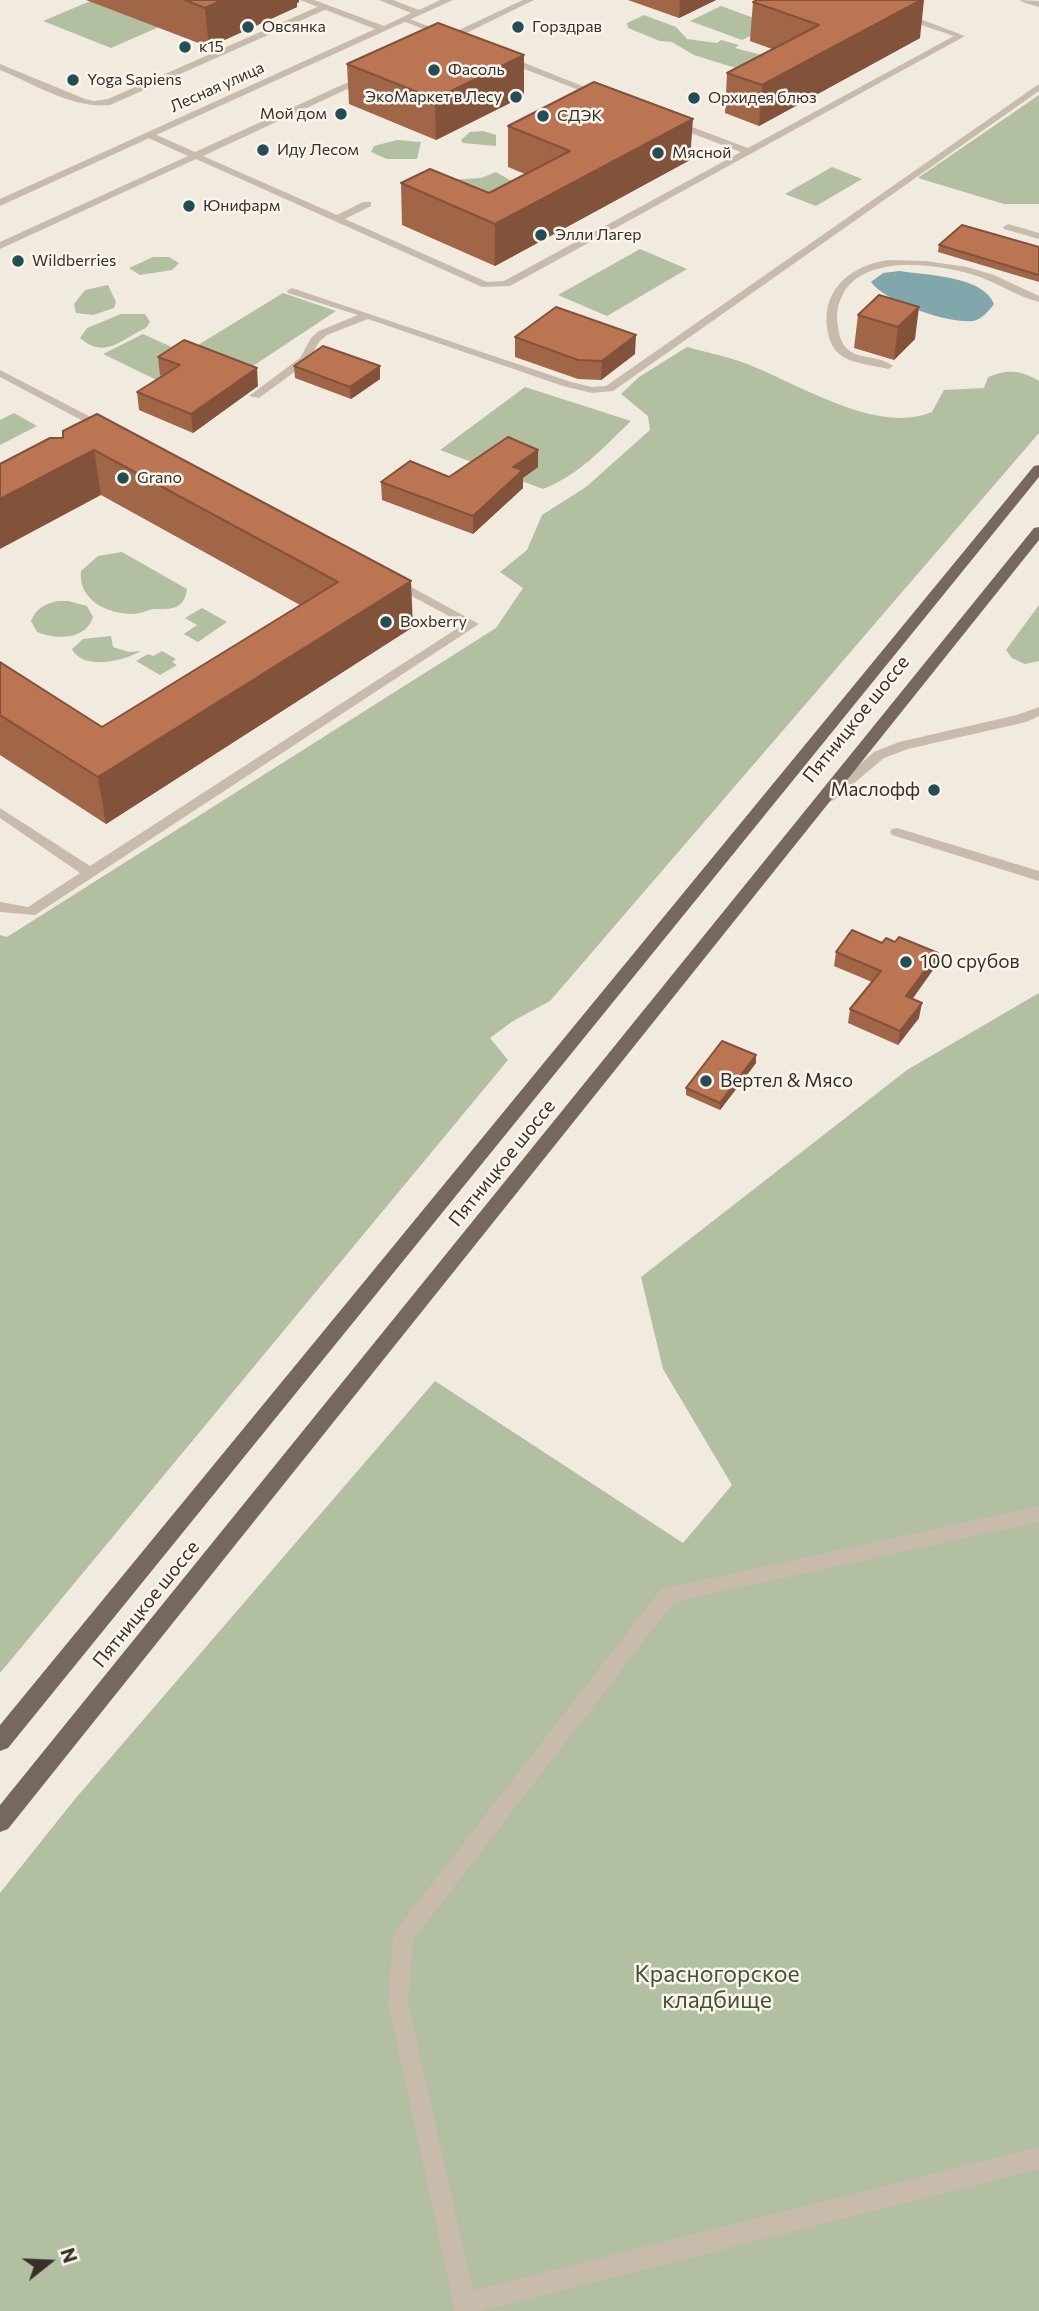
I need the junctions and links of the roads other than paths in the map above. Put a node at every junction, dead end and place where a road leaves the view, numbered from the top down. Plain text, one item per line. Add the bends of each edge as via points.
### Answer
1 (305, 0) edge
2 (384, 0) edge
3 (448, 0) edge
4 (530, 0) edge
5 (1025, 0) edge
6 (1039, 4) edge
7 (324, 7) junction
8 (890, 12) edge
9 (419, 13) junction
10 (404, 20) junction
11 (383, 29) junction
12 (450, 37) junction
13 (463, 42) edge
14 (438, 43) edge
15 (489, 52) edge
16 (0, 67) edge
17 (378, 71) edge
18 (1039, 87) edge
19 (614, 100) edge
20 (663, 119) edge
21 (149, 135) junction
22 (750, 152) junction
23 (195, 156) junction
24 (0, 203) edge
25 (367, 204) dead end
26 (337, 219) junction
27 (1008, 227) dead end
28 (1039, 236) edge
29 (0, 246) edge
30 (292, 291) dead end
31 (1039, 299) edge
32 (369, 315) junction
33 (888, 366) dead end
34 (0, 373) edge
35 (255, 396) dead end
36 (116, 434) edge
37 (1039, 469) edge
38 (1039, 531) edge
39 (387, 578) edge
40 (1039, 711) edge
41 (0, 812) edge
42 (801, 824) junction
43 (897, 832) dead end
44 (90, 873) junction
45 (1039, 876) edge
46 (0, 907) edge
47 (1039, 1514) edge
48 (0, 1741) edge
49 (0, 1822) edge
50 (1039, 2158) edge
51 (465, 2308) edge

1 - 7 street
2 - 9 street
3 - 9 street, Лесная улица
4 - 12 lane
5 - 6 street
7 - 11 street
7 - 16 lane via 110,102 82,101
8 - 22 lane via 961,36
9 - 10 street, Лесная улица
10 - 11 street, Лесная улица
10 - 12 lane
11 - 21 street, Лесная улица
12 - 13 lane
12 - 14 lane
15 - 19 lane
17 - 23 lane
18 - 32 lane via 609,389 567,384
20 - 22 lane
21 - 23 lane
21 - 24 street, Лесная улица
22 - 26 lane via 506,284 486,285
23 - 26 lane
23 - 29 lane
25 - 26 lane
27 - 28 lane
30 - 32 lane
31 - 33 lane via 988,276 946,267 909,262 871,266 839,286 830,320 844,353
32 - 35 lane via 323,333 304,360
34 - 36 lane via 94,429
37 - 48 main road, Пятницкое шоссе
38 - 42 main road, Пятницкое шоссе
39 - 44 lane via 472,624
40 - 42 street via 879,755
41 - 44 lane
42 - 49 main road, Пятницкое шоссе
43 - 45 lane
44 - 46 lane via 30,912
47 - 51 lane via 668,1595 403,1937 398,2003
50 - 51 lane

